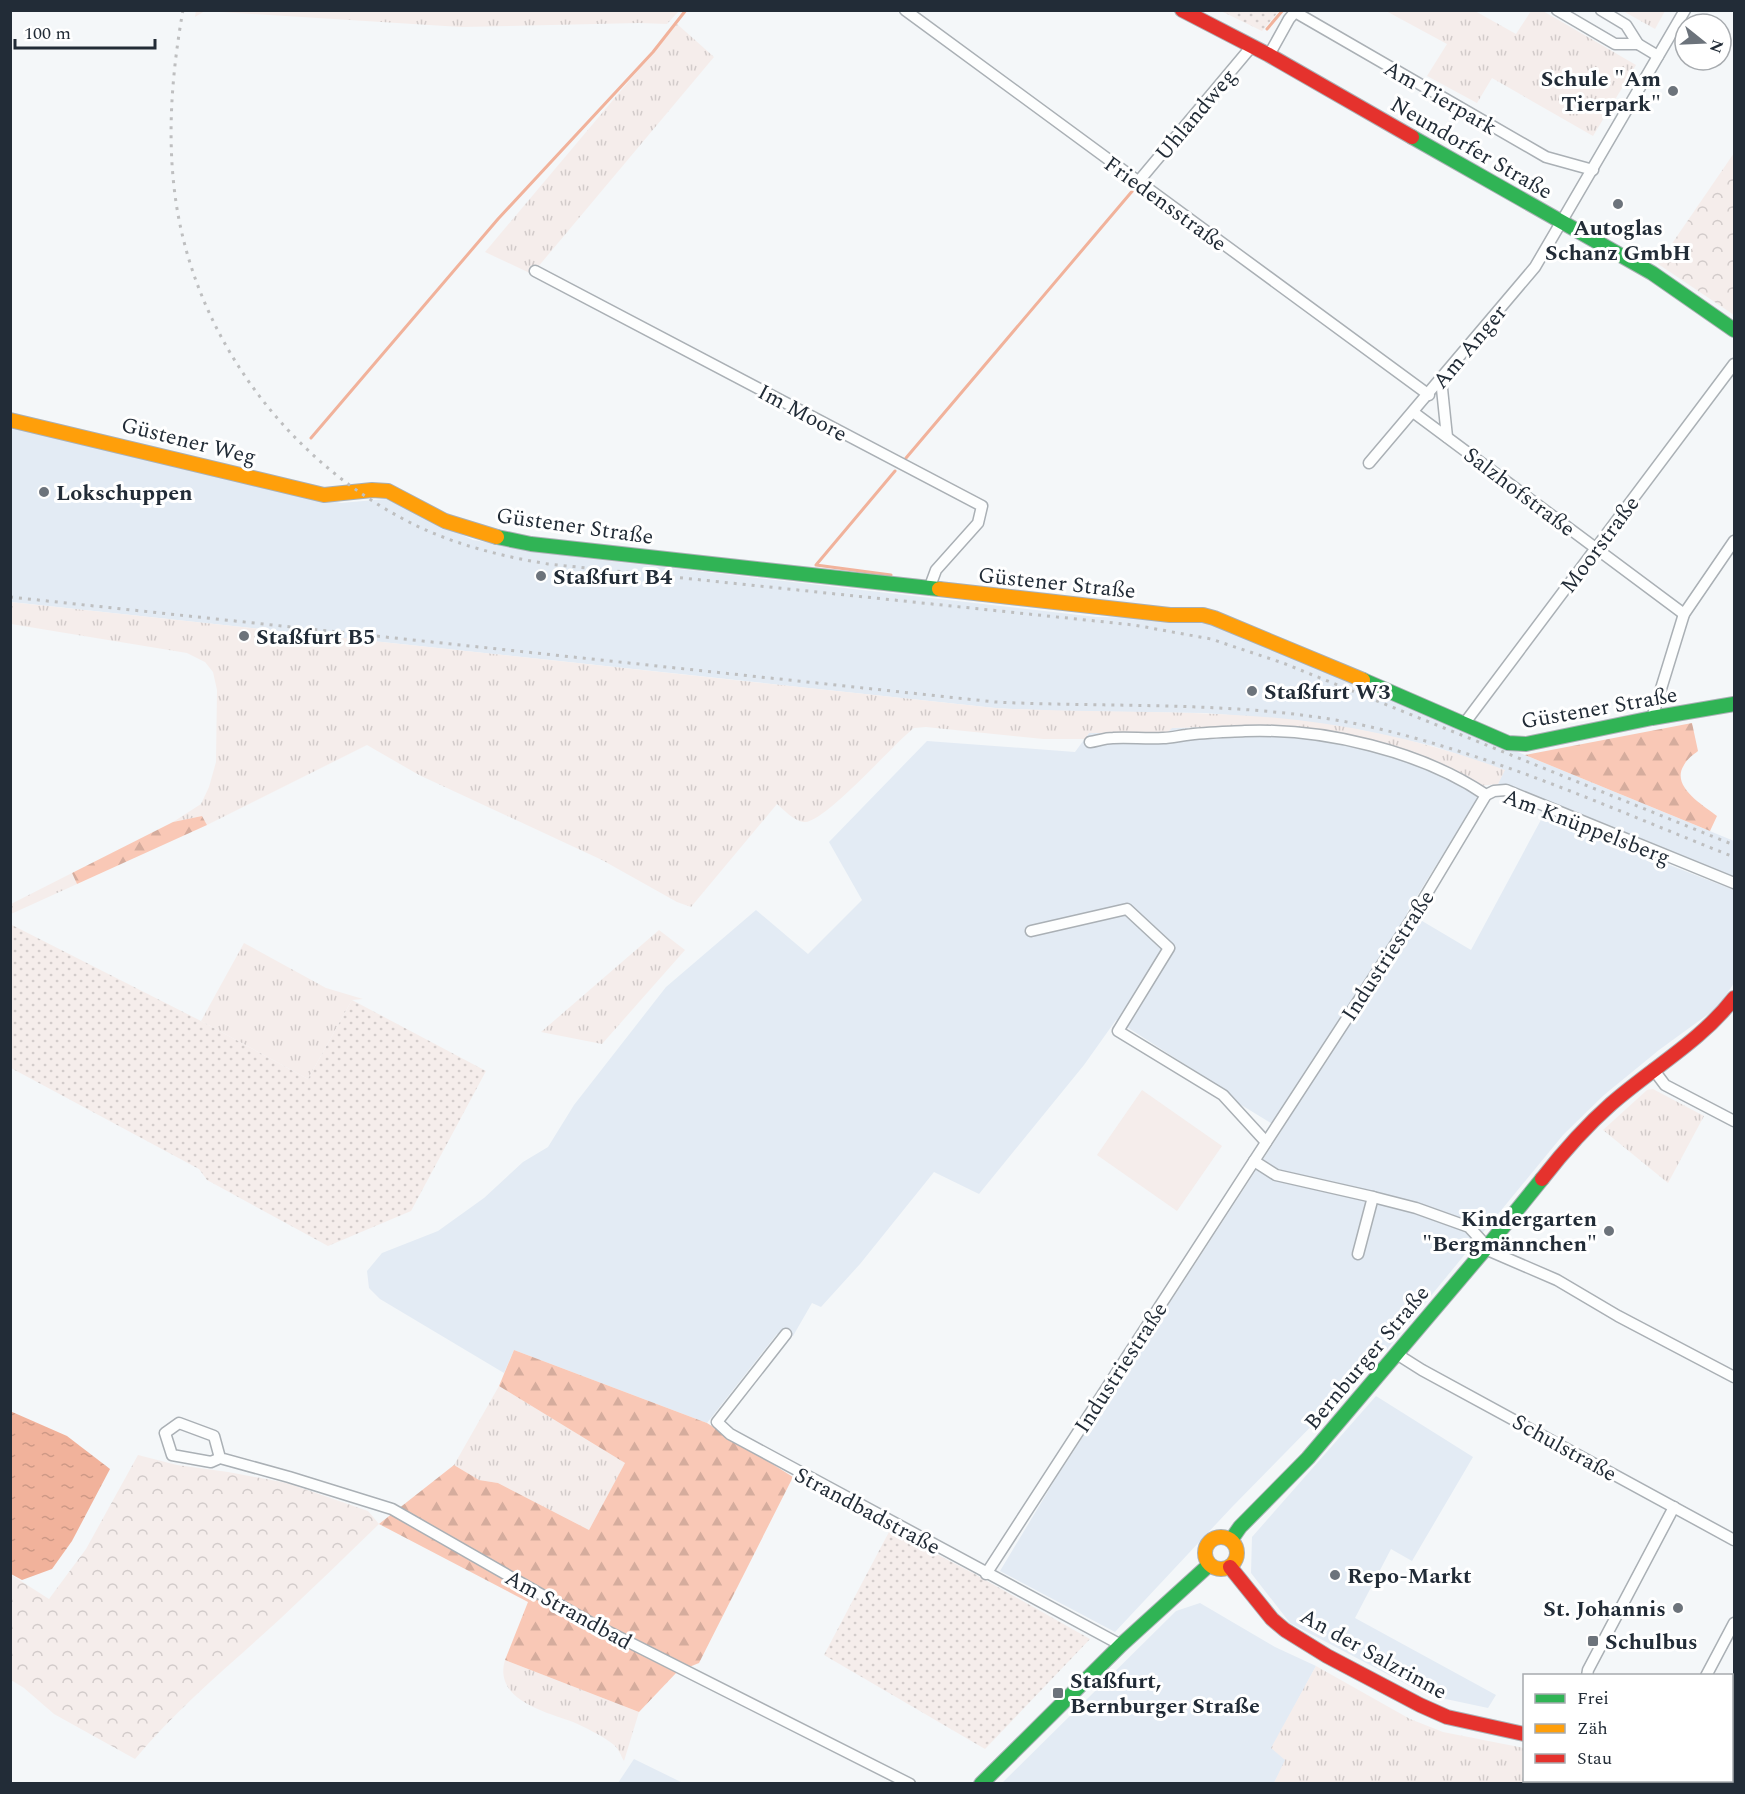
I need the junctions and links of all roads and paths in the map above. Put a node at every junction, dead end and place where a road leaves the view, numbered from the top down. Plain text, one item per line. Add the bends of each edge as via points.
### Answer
1 (904, 10) edge
2 (1182, 10) edge
3 (1557, 10) edge
4 (1601, 10) edge
5 (1685, 10) edge
6 (1296, 11) edge
7 (1638, 44) junction
8 (1252, 46) junction
9 (1269, 55) junction
10 (1659, 56) junction
11 (1593, 170) junction
12 (1138, 182) junction
13 (1563, 222) junction
14 (535, 271) dead end
15 (1734, 330) edge
16 (1734, 364) edge
17 (1442, 379) junction
18 (1429, 394) junction
19 (1413, 412) junction
20 (10, 420) edge
21 (1447, 437) junction
22 (1369, 463) dead end
23 (358, 491) joint
24 (1734, 541) edge
25 (1596, 548) junction
26 (929, 589) junction
27 (1684, 614) junction
28 (1734, 704) edge
29 (1652, 718) junction
30 (1464, 724) junction
31 (1090, 742) dead end
32 (1486, 795) junction
33 (1734, 883) edge
34 (1031, 931) dead end
35 (1734, 998) edge
36 (1653, 1069) junction
37 (1734, 1120) edge
38 (1266, 1142) junction
39 (1254, 1161) junction
40 (1373, 1197) junction
41 (1487, 1247) junction
42 (1358, 1254) dead end
43 (786, 1334) dead end
44 (1398, 1351) junction
45 (1734, 1377) edge
46 (220, 1458) junction
47 (1674, 1507) junction
48 (1231, 1540) junction
49 (1734, 1540) edge
50 (1209, 1565) junction
51 (1230, 1567) junction
52 (986, 1574) junction
53 (1734, 1623) edge
54 (1731, 1638) edge
55 (1121, 1645) junction
56 (1587, 1674) edge
57 (1707, 1674) edge
58 (1523, 1734) edge
59 (910, 1784) edge
60 (981, 1784) edge

1 - 12 street, Friedensstraße
2 - 8 main road, Neundorfer Straße
3 - 7 street via 1615,44
4 - 7 street via 1626,25
5 - 10 street
6 - 9 street, Am Tierpark
6 - 11 street, Am Tierpark via 1546,157
7 - 10 street
8 - 9 main road, Neundorfer Straße
8 - 12 street, Uhlandweg
9 - 13 main road, Neundorfer Straße
10 - 11 street
11 - 13 street
12 - 18 street, Friedensstraße
13 - 15 main road, Neundorfer Straße via 1652,273
13 - 17 street, Am Anger via 1535,267
14 - 26 street, Im Moore via 982,506 978,523 936,570
16 - 25 street, Moorstraße
17 - 18 street, Am Anger
17 - 21 street
18 - 19 street, Am Anger
19 - 21 street, Salzhofstraße
19 - 22 street, Am Anger
20 - 23 main road, Güstener Weg via 324,495
21 - 25 street, Salzhofstraße
23 - 26 main road, Güstener Straße via 392,492 465,528 531,544
24 - 27 street
25 - 27 street, Salzhofstraße
25 - 30 street, Moorstraße
26 - 30 main road, Güstener Straße via 1170,615 1203,615
27 - 29 street
28 - 29 main road, Güstener Straße
29 - 30 main road, Güstener Straße via 1526,744 1508,743
31 - 32 street, Am Knüppelsberg via 1248,731 1301,734 1401,754 1436,766
32 - 33 street, Am Knüppelsberg via 1506,790
32 - 38 street, Industriestraße via 1411,920
34 - 38 street via 1127,909 1169,948 1118,1031 1223,1095
35 - 36 main road, Bernburger Straße via 1698,1035
36 - 37 street via 1665,1085
36 - 41 main road, Bernburger Straße via 1571,1143
38 - 39 street, Industriestraße
39 - 40 street via 1276,1175
39 - 52 street, Industriestraße
40 - 41 street via 1469,1227
40 - 42 street
41 - 44 main road, Bernburger Straße
41 - 45 street via 1557,1280
43 - 52 street, Strandbadstraße via 717,1422 730,1434
44 - 47 street, Schulstraße via 1422,1370
44 - 48 main road, Bernburger Straße via 1308,1458
46 - 46 street, Am Strandbad via 211,1462 172,1455 165,1433 179,1423 214,1436
46 - 59 street, Am Strandbad via 392,1509 591,1623
47 - 49 street, Schulstraße
47 - 56 street
48 - 50 main road via 1218,1537 1209,1541 1204,1550
48 - 51 main road via 1237,1554
50 - 51 main road via 1221,1570
50 - 55 main road
51 - 58 main road, An der Salzrinne via 1272,1619 1327,1656 1447,1717
52 - 55 street, Strandbadstraße
53 - 54 street
54 - 57 street
55 - 60 main road

